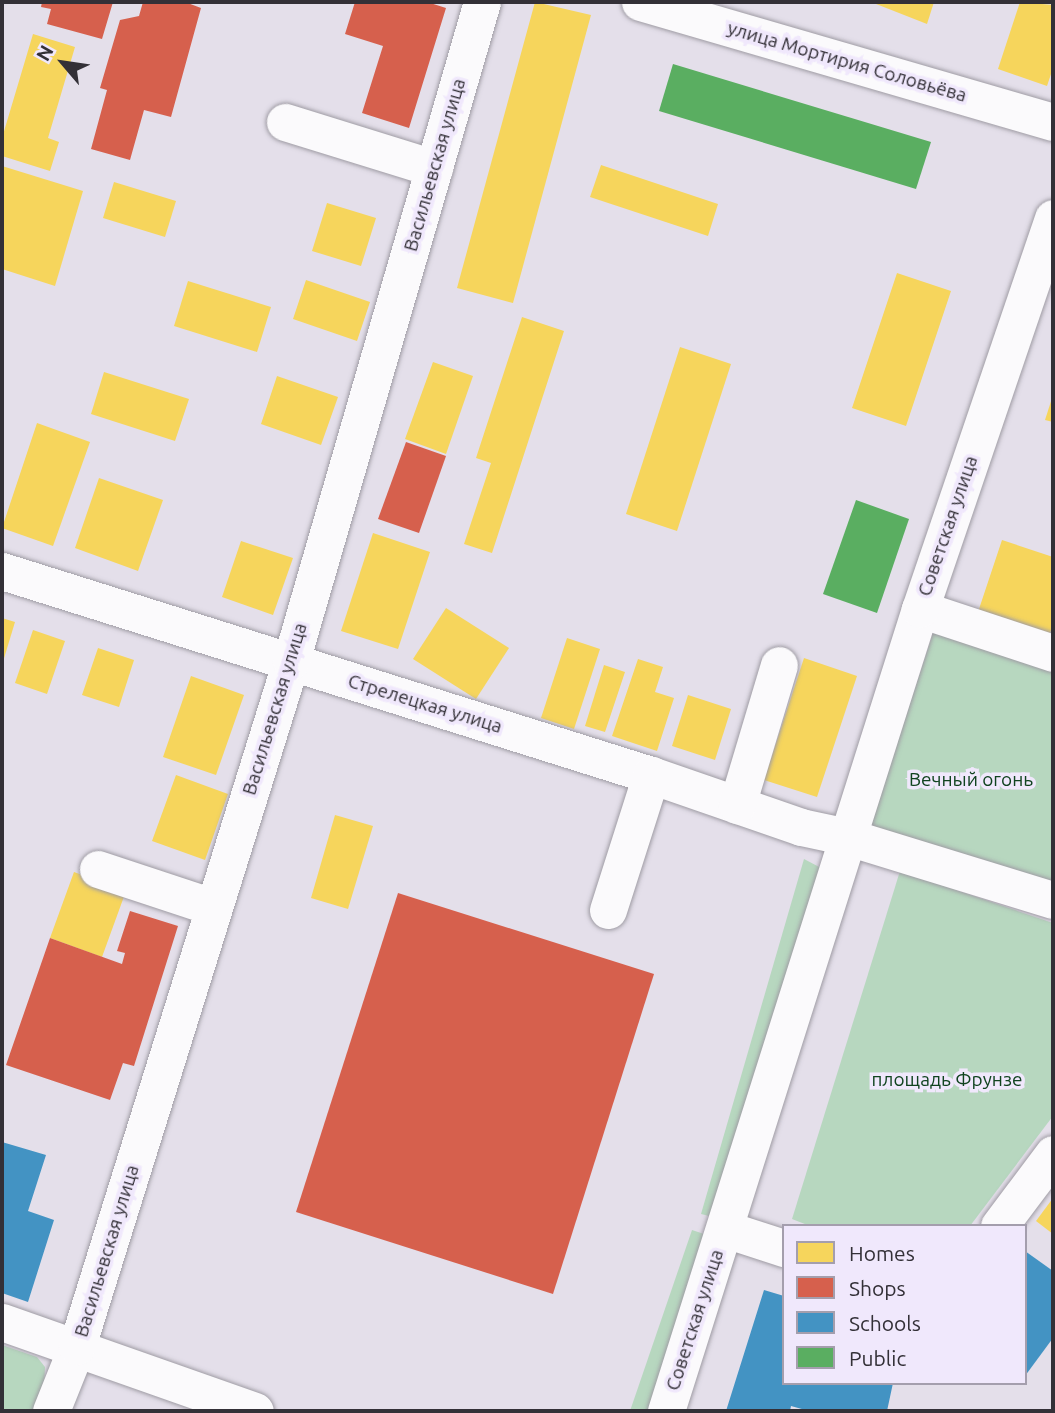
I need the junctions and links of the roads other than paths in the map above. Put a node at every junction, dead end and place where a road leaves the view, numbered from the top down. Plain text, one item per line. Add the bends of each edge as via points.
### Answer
1 (482, 2) edge
2 (640, 2) edge
3 (285, 122) dead end
4 (1053, 122) edge
5 (434, 167) junction
6 (1053, 218) edge
7 (2, 571) edge
8 (920, 609) junction
9 (1053, 653) edge
10 (291, 661) junction
11 (779, 665) dead end
12 (651, 775) junction
13 (737, 805) junction
14 (848, 837) junction
15 (98, 869) dead end
16 (1053, 900) edge
17 (201, 903) dead end
18 (608, 910) dead end
19 (1053, 1154) edge
20 (1000, 1224) edge
21 (724, 1229) junction
22 (782, 1247) edge
23 (2, 1322) edge
24 (78, 1346) junction
25 (51, 1411) edge
26 (255, 1411) edge
27 (666, 1411) edge

1 - 5 street, Васильевская улица
2 - 4 street, улица Мортирия Соловьёва
3 - 5 street
5 - 10 street, Васильевская улица
6 - 8 street, Советская улица
7 - 10 street, Стрелецкая улица
8 - 9 street
8 - 14 street, Советская улица
10 - 12 street, Стрелецкая улица
10 - 24 street, Васильевская улица
11 - 13 street
12 - 13 street, Стрелецкая улица
12 - 18 street
13 - 14 street, Стрелецкая улица
14 - 16 street, Стрелецкая улица
14 - 21 street
15 - 17 street
19 - 20 street
21 - 22 street
21 - 27 street, Советская улица
23 - 24 street
24 - 25 street, Васильевская улица
24 - 26 street

